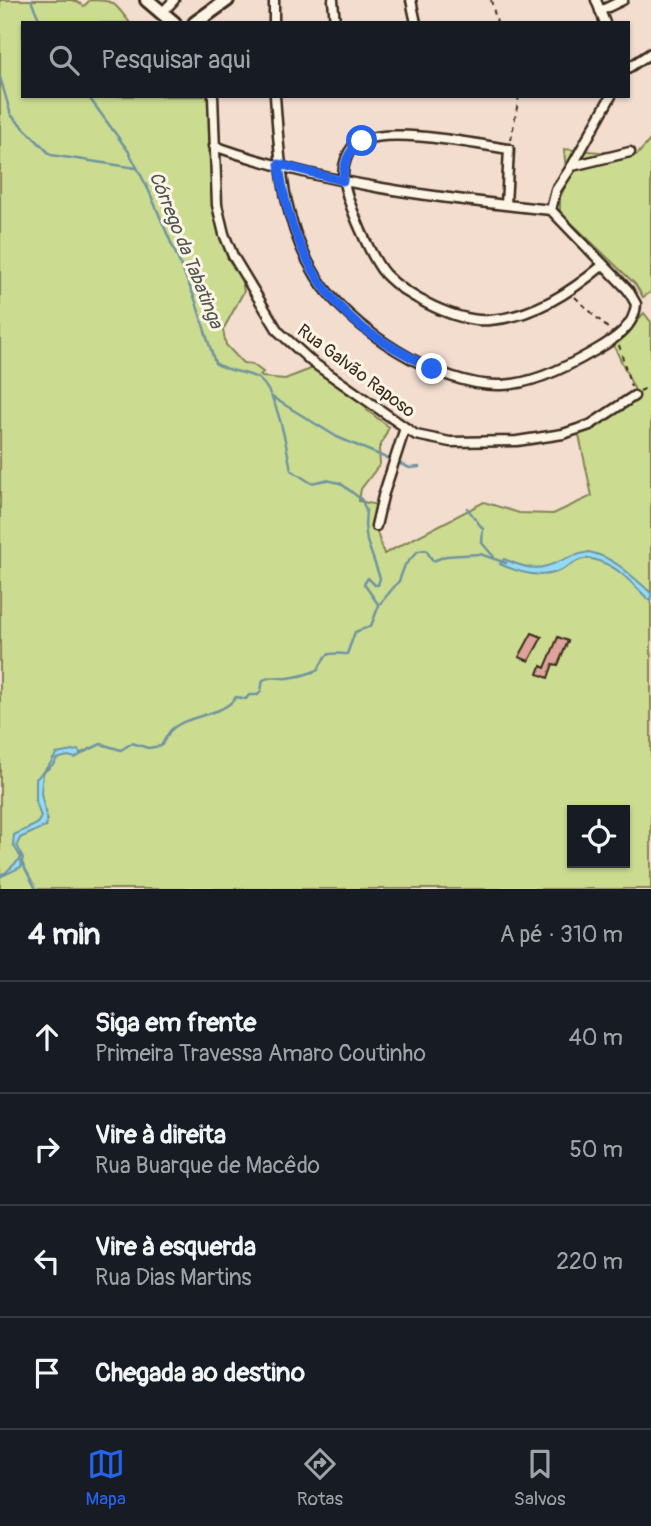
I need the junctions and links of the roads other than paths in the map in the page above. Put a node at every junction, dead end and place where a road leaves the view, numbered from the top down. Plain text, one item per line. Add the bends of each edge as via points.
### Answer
1 (147, 0) edge
2 (174, 0) edge
3 (227, 0) edge
4 (274, 0) edge
5 (333, 0) edge
6 (411, 0) edge
7 (596, 0) edge
8 (623, 0) edge
9 (600, 11) junction
10 (162, 13) junction
11 (211, 18) edge
12 (172, 21) edge
13 (274, 21) edge
14 (335, 21) edge
15 (416, 21) edge
16 (604, 21) edge
17 (651, 53) edge
18 (630, 67) edge
19 (213, 98) edge
20 (275, 98) edge
21 (610, 98) edge
22 (214, 146) junction
23 (630, 152) dead end
24 (279, 164) junction
25 (572, 166) junction
26 (343, 181) junction
27 (506, 205) junction
28 (551, 210) junction
29 (603, 265) junction
30 (634, 396) road end
31 (405, 428) junction
32 (376, 526) dead end

1 - 10 street
2 - 10 street
3 - 11 street
4 - 13 street
5 - 14 street
6 - 15 street
7 - 9 street
8 - 9 street
9 - 16 street
10 - 12 street
17 - 18 street
19 - 22 street, Rua Galvão Raposo
20 - 24 street
21 - 25 street
22 - 24 street
22 - 31 street, Rua Galvão Raposo via 224,234 278,331 312,362
23 - 25 street
24 - 26 street
24 - 29 street via 292,227 331,296 366,330 463,382 505,385 558,370 617,337 633,317 636,304
25 - 28 street via 556,190
26 - 27 street
26 - 27 street via 351,150 370,138 401,135 509,149
26 - 29 street via 364,237 393,282 432,306 464,317 488,321 534,308 569,292
27 - 28 street
28 - 29 street
30 - 31 street, Rua Galvão Raposo via 590,425 547,438 450,442
31 - 32 street

